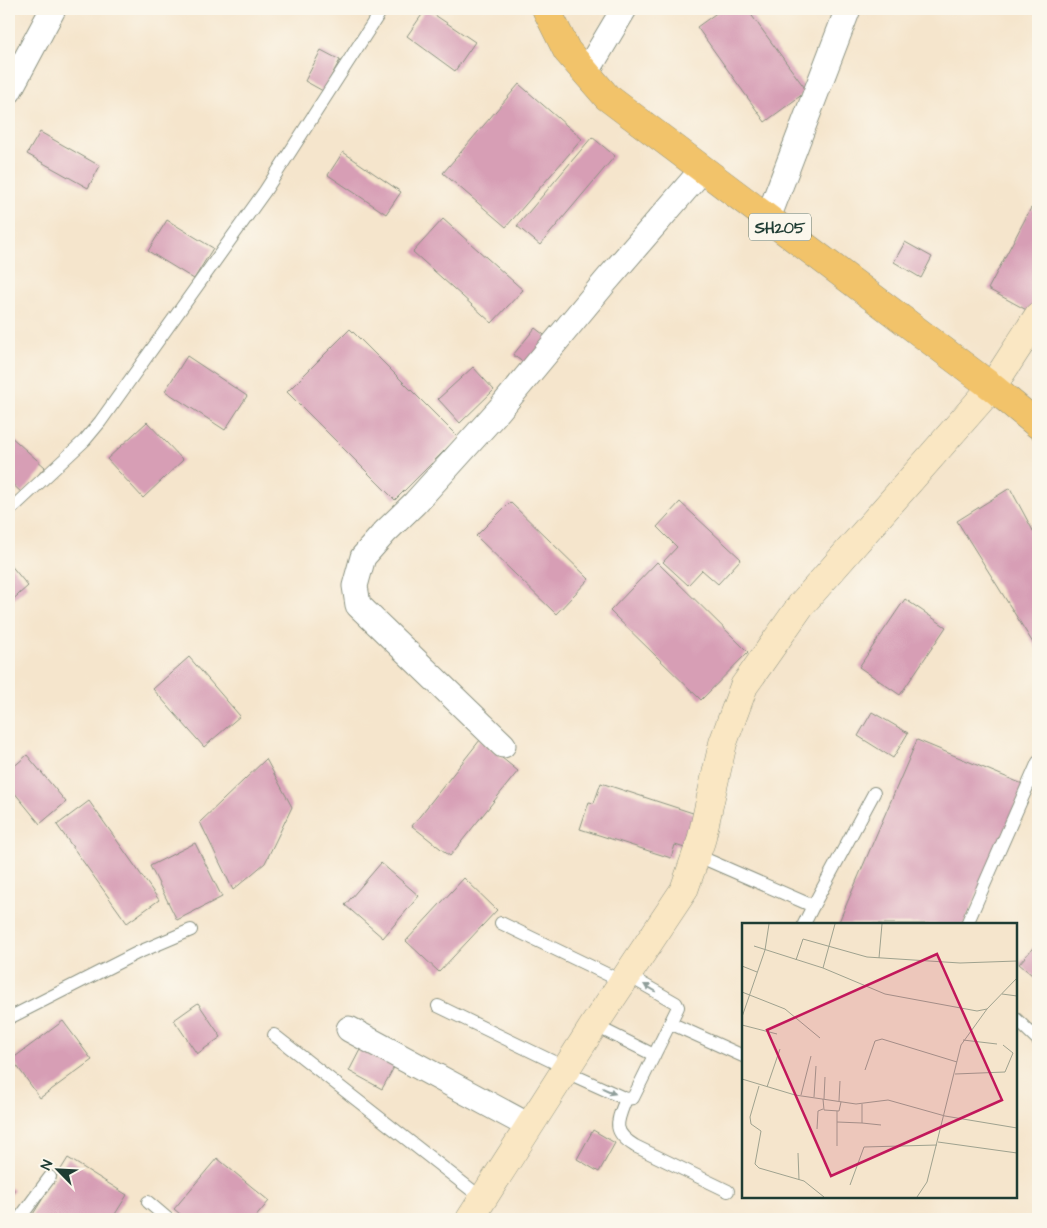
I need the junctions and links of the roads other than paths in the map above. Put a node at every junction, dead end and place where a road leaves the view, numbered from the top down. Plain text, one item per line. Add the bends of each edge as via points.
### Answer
1 (53, 9) edge
2 (382, 9) edge
3 (546, 9) edge
4 (624, 9) edge
5 (848, 9) edge
6 (586, 73) junction
7 (9, 91) edge
8 (703, 169) junction
9 (768, 218) junction
10 (1038, 316) edge
11 (992, 386) junction
12 (1038, 425) edge
13 (9, 511) edge
14 (503, 745) dead end
15 (1038, 762) edge
16 (874, 793) dead end
17 (696, 855) junction
18 (813, 906) junction
19 (501, 923) dead end
20 (804, 923) edge
21 (967, 923) edge
22 (190, 930) dead end
23 (625, 978) junction
24 (438, 1006) dead end
25 (9, 1018) edge
26 (1017, 1020) edge
27 (670, 1023) junction
28 (594, 1025) junction
29 (349, 1029) dead end
30 (274, 1034) dead end
31 (1038, 1040) edge
32 (742, 1053) edge
33 (654, 1055) junction
34 (565, 1070) junction
35 (626, 1099) junction
36 (530, 1126) junction
37 (50, 1177) dead end
38 (728, 1191) dead end
39 (148, 1202) dead end
40 (476, 1209) edge
41 (19, 1219) edge
42 (168, 1219) edge

1 - 7 street
2 - 13 lane via 266,191 100,422
3 - 6 main road, SH205 via 567,51
4 - 6 street
5 - 9 street
6 - 8 main road, SH205 via 607,97
8 - 9 main road, SH205
8 - 14 street via 499,410 363,557 355,586 358,605
9 - 11 main road, SH205
10 - 11 street
11 - 12 main road, SH205
11 - 17 street via 801,605 744,686 723,744
15 - 21 lane
16 - 18 lane
17 - 18 lane
17 - 23 street via 684,890
18 - 20 lane
19 - 23 lane
22 - 25 lane via 137,952
27 -> 23 lane via 678,1007 676,1003
23 - 28 street
24 - 34 lane
26 - 31 lane
27 - 32 lane
27 - 33 lane
28 - 33 lane
28 - 34 street
29 - 36 street
30 - 40 lane
33 - 35 lane via 633,1098
34 -> 35 lane
34 - 36 street
35 - 38 lane via 618,1119 618,1129 624,1139
36 - 40 street
37 - 41 lane
39 - 42 lane

